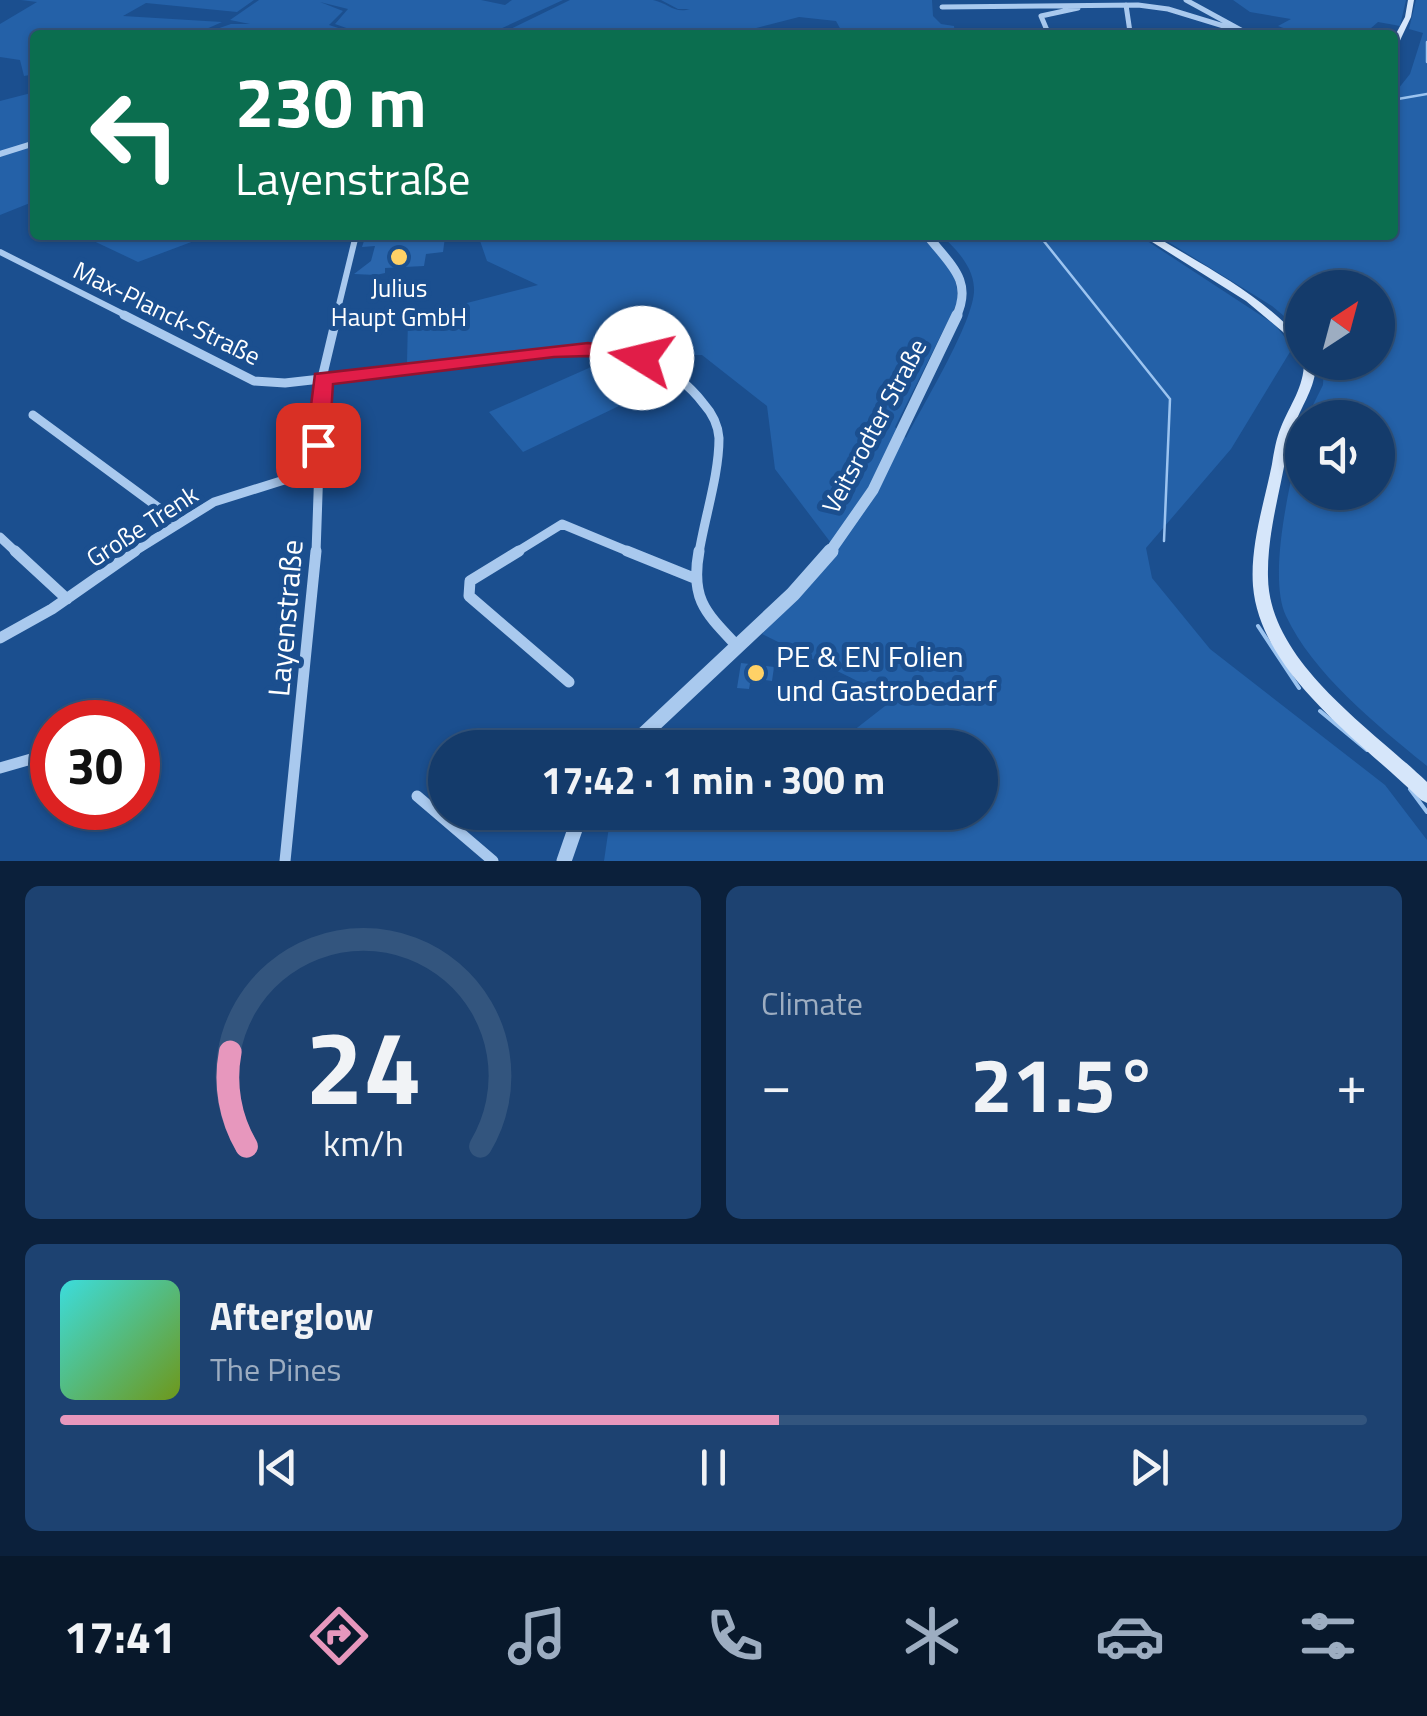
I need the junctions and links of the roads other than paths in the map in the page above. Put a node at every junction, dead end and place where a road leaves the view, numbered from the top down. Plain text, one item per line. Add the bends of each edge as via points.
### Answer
1 (1186, 0) edge
2 (1410, 0) edge
3 (1126, 5) junction
4 (1080, 6) junction
5 (942, 7) dead end
6 (1209, 10) junction
7 (1189, 15) junction
8 (1047, 30) edge
9 (1130, 30) edge
10 (1237, 30) edge
11 (1239, 30) edge
12 (1398, 37) edge
13 (30, 145) edge
14 (0, 154) edge
15 (355, 240) edge
16 (931, 240) edge
17 (1154, 240) edge
18 (0, 252) edge
19 (1285, 327) edge
20 (322, 378) junction
21 (1309, 380) edge
22 (33, 415) dead end
23 (316, 470) junction
24 (178, 522) junction
25 (0, 537) edge
26 (694, 578) junction
27 (68, 599) junction
28 (0, 638) edge
29 (738, 646) junction
30 (569, 682) dead end
31 (648, 730) edge
32 (30, 759) edge
33 (0, 768) edge
34 (1427, 794) edge
35 (416, 796) dead end
36 (575, 830) edge
37 (285, 861) edge
38 (492, 861) edge
39 (564, 861) edge

1 - 6 street
2 - 12 main road
3 - 4 street
3 - 7 street
3 - 9 street
4 - 5 street
4 - 8 street via 1041,16
6 - 7 street
6 - 11 street
7 - 10 street
13 - 14 street
15 - 20 street, Layenstraße
16 - 29 street, Veitsrodter Straße via 962,280 966,298 960,314 844,536
17 - 19 main road
18 - 20 street, Max-Planck-Straße via 244,378
20 - 23 street, Layenstraße
20 - 26 street via 588,350 665,367 702,397 718,435
21 - 34 main road via 1290,419 1275,478 1261,572 1263,605 1310,682
22 - 24 street
23 - 24 street, Große Trenk via 233,494
23 - 37 street, Layenstraße via 315,590
24 - 27 street, Große Trenk
25 - 27 street
26 - 29 street via 703,610
26 - 30 street via 562,524 470,581 469,596
27 - 28 street, Große Trenk
29 - 31 street, Veitsrodter Straße
32 - 33 street
35 - 38 street
36 - 39 street

